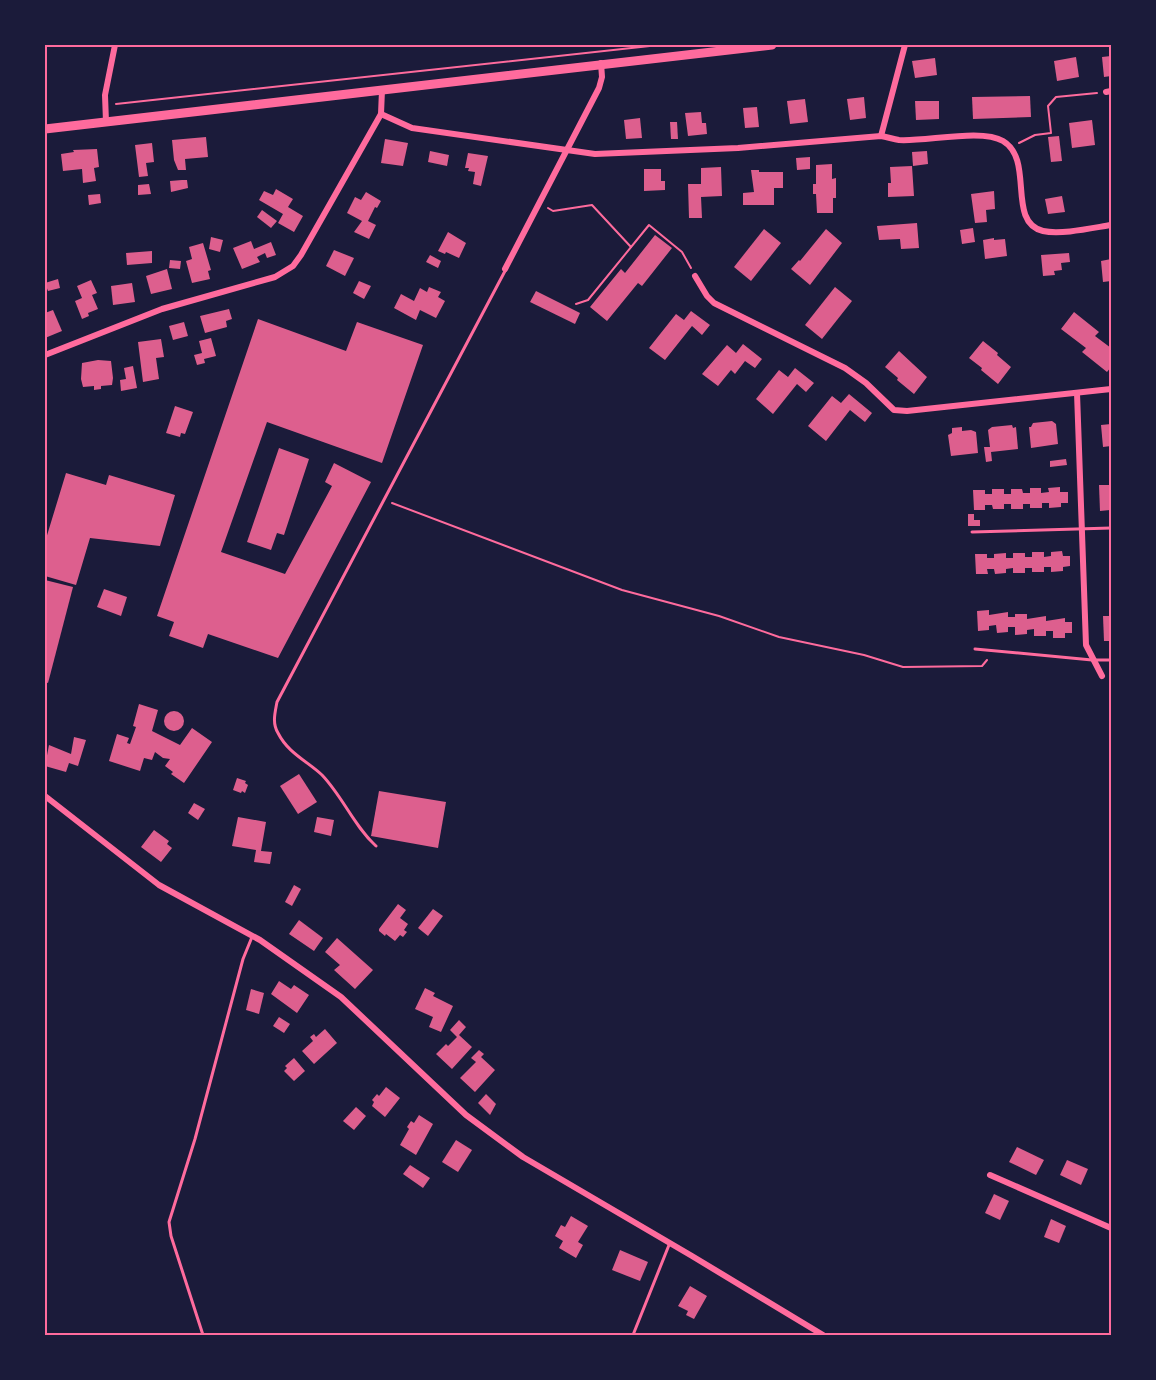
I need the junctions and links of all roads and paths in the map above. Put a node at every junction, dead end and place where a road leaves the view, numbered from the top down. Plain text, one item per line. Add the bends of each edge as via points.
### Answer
1 (115, 45) edge
2 (659, 45) edge
3 (772, 45) edge
4 (905, 45) edge
5 (602, 63) junction
6 (382, 90) junction
7 (1108, 91) edge
8 (105, 107) junction
9 (381, 114) junction
10 (106, 122) junction
11 (45, 129) edge
12 (881, 136) junction
13 (1011, 147) junction
14 (567, 151) junction
15 (540, 204) junction
16 (1111, 225) edge
17 (631, 247) junction
18 (506, 269) joint
19 (695, 276) joint
20 (576, 304) dead end
21 (45, 356) edge
22 (1111, 389) edge
23 (1077, 393) junction
24 (384, 500) junction
25 (1111, 528) edge
26 (1082, 529) junction
27 (972, 532) dead end
28 (975, 649) dead end
29 (994, 651) junction
30 (1092, 660) junction
31 (1111, 660) edge
32 (1102, 676) dead end
33 (45, 796) edge
34 (376, 846) dead end
35 (253, 936) junction
36 (990, 1175) dead end
37 (1111, 1228) edge
38 (670, 1243) junction
39 (203, 1335) edge
40 (633, 1335) edge
41 (823, 1335) edge

1 - 8 street
2 - 8 path
3 - 5 main road
4 - 12 street
5 - 6 main road
5 - 14 street via 599,88
6 - 9 street
6 - 10 main road
7 - 13 path via 1056,97 1048,106 1051,133 1035,135
8 - 10 street
9 - 14 street via 412,128
9 - 21 street via 301,255 284,273 162,309
10 - 11 main road
12 - 13 street via 903,140 987,136
12 - 14 street via 726,148 595,154
13 - 16 street via 1018,160 1024,212 1031,225 1052,232
14 - 15 street
15 - 17 path via 553,211 592,206
15 - 18 street
17 - 19 path via 649,225 682,252
17 - 20 path via 588,300
18 - 24 lane
19 - 23 street via 714,303 845,368 894,410
22 - 23 street
23 - 26 street
24 - 29 path via 622,590 719,616 778,637 903,667 982,666
24 - 34 lane via 277,702 273,719 286,747 320,774
25 - 26 lane
26 - 27 lane
26 - 30 street via 1086,645
28 - 29 lane
29 - 30 lane
30 - 31 lane
30 - 32 street
33 - 35 street via 159,885
35 - 38 street via 341,997 482,1129
35 - 39 lane via 243,959 169,1222
36 - 37 street
38 - 40 lane
38 - 41 street

